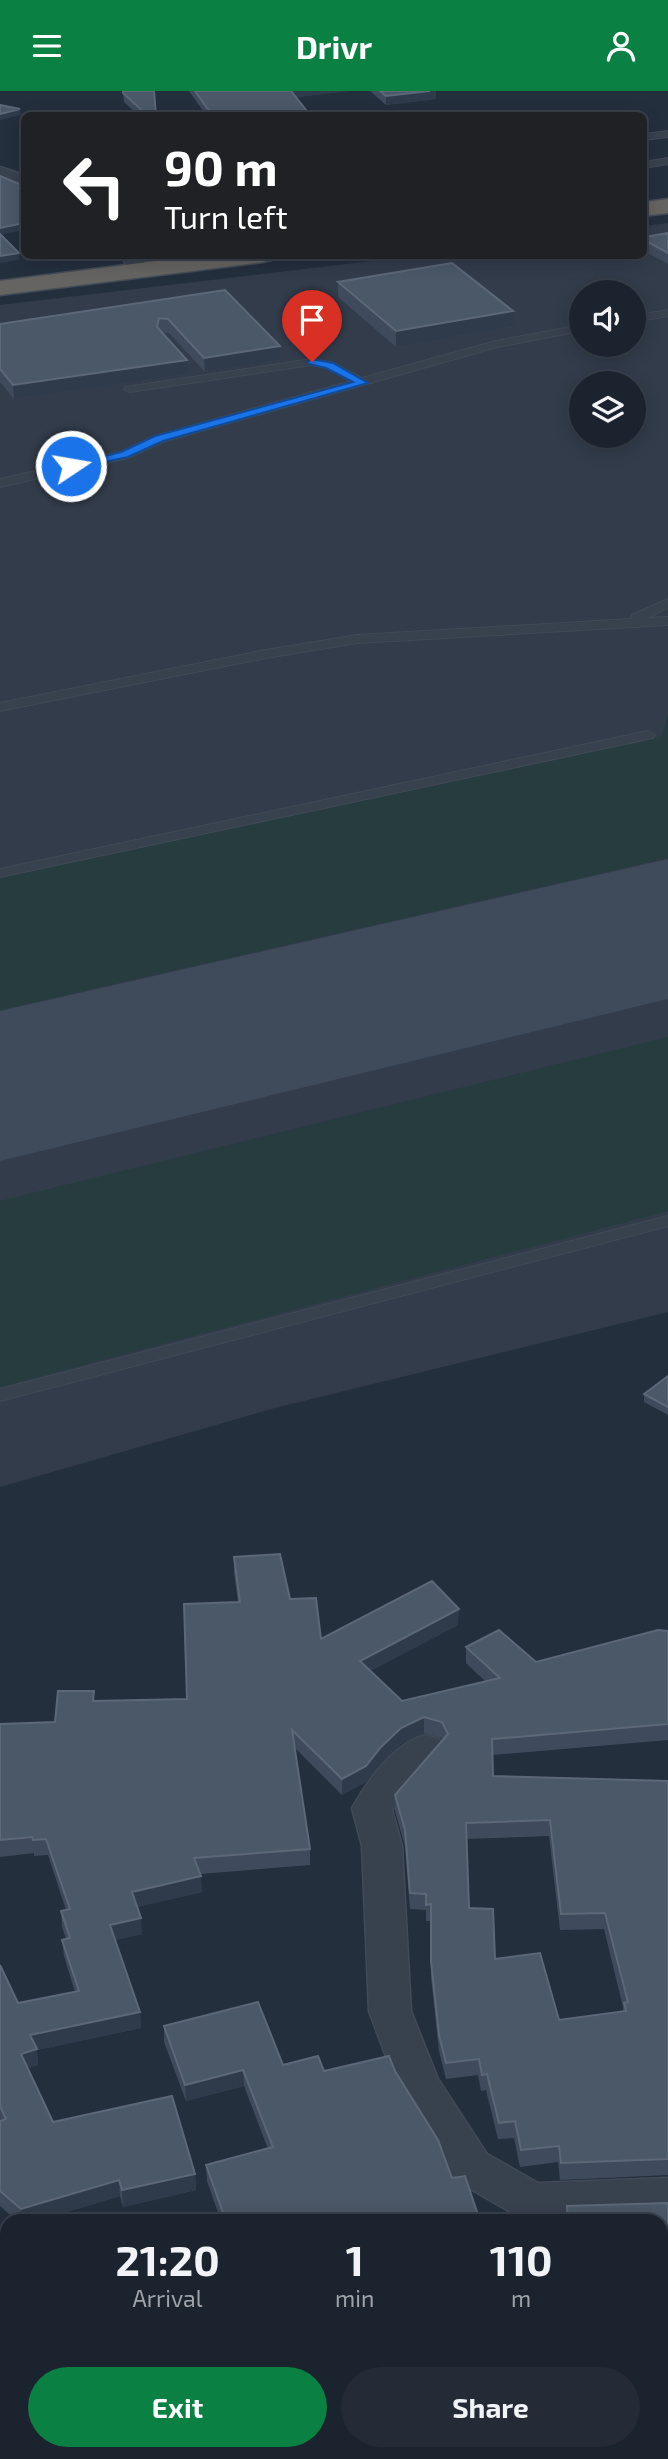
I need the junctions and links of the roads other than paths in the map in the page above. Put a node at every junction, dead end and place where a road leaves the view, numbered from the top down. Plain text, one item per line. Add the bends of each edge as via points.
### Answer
1 (668, 134) edge
2 (647, 137) edge
3 (668, 161) edge
4 (647, 164) edge
5 (0, 173) edge
6 (21, 180) edge
7 (668, 206) edge
8 (647, 209) edge
9 (199, 259) edge
10 (135, 263) edge
11 (0, 288) edge
12 (668, 313) edge
13 (646, 317) edge
14 (569, 330) edge
15 (363, 383) junction
16 (130, 389) edge
17 (0, 483) edge
18 (668, 603) edge
19 (668, 621) edge
20 (628, 623) junction
21 (0, 707) edge
22 (648, 735) dead end
23 (0, 873) edge
24 (668, 1221) edge
25 (0, 1395) edge
26 (425, 1749) dead end
27 (668, 2197) edge
28 (534, 2211) edge

1 - 2 lane
3 - 4 lane
5 - 6 street
7 - 8 highway
9 - 10 highway
10 - 11 highway
12 - 13 lane
14 - 15 lane via 496,344
15 - 16 lane via 329,365 312,362 197,374
15 - 17 lane via 159,439 124,455
18 - 20 lane
19 - 20 lane
20 - 21 lane via 357,639
22 - 23 lane
24 - 25 lane
26 - 28 street via 393,1779 372,1808 382,1846 390,2011 419,2086 471,2167
27 - 28 street

